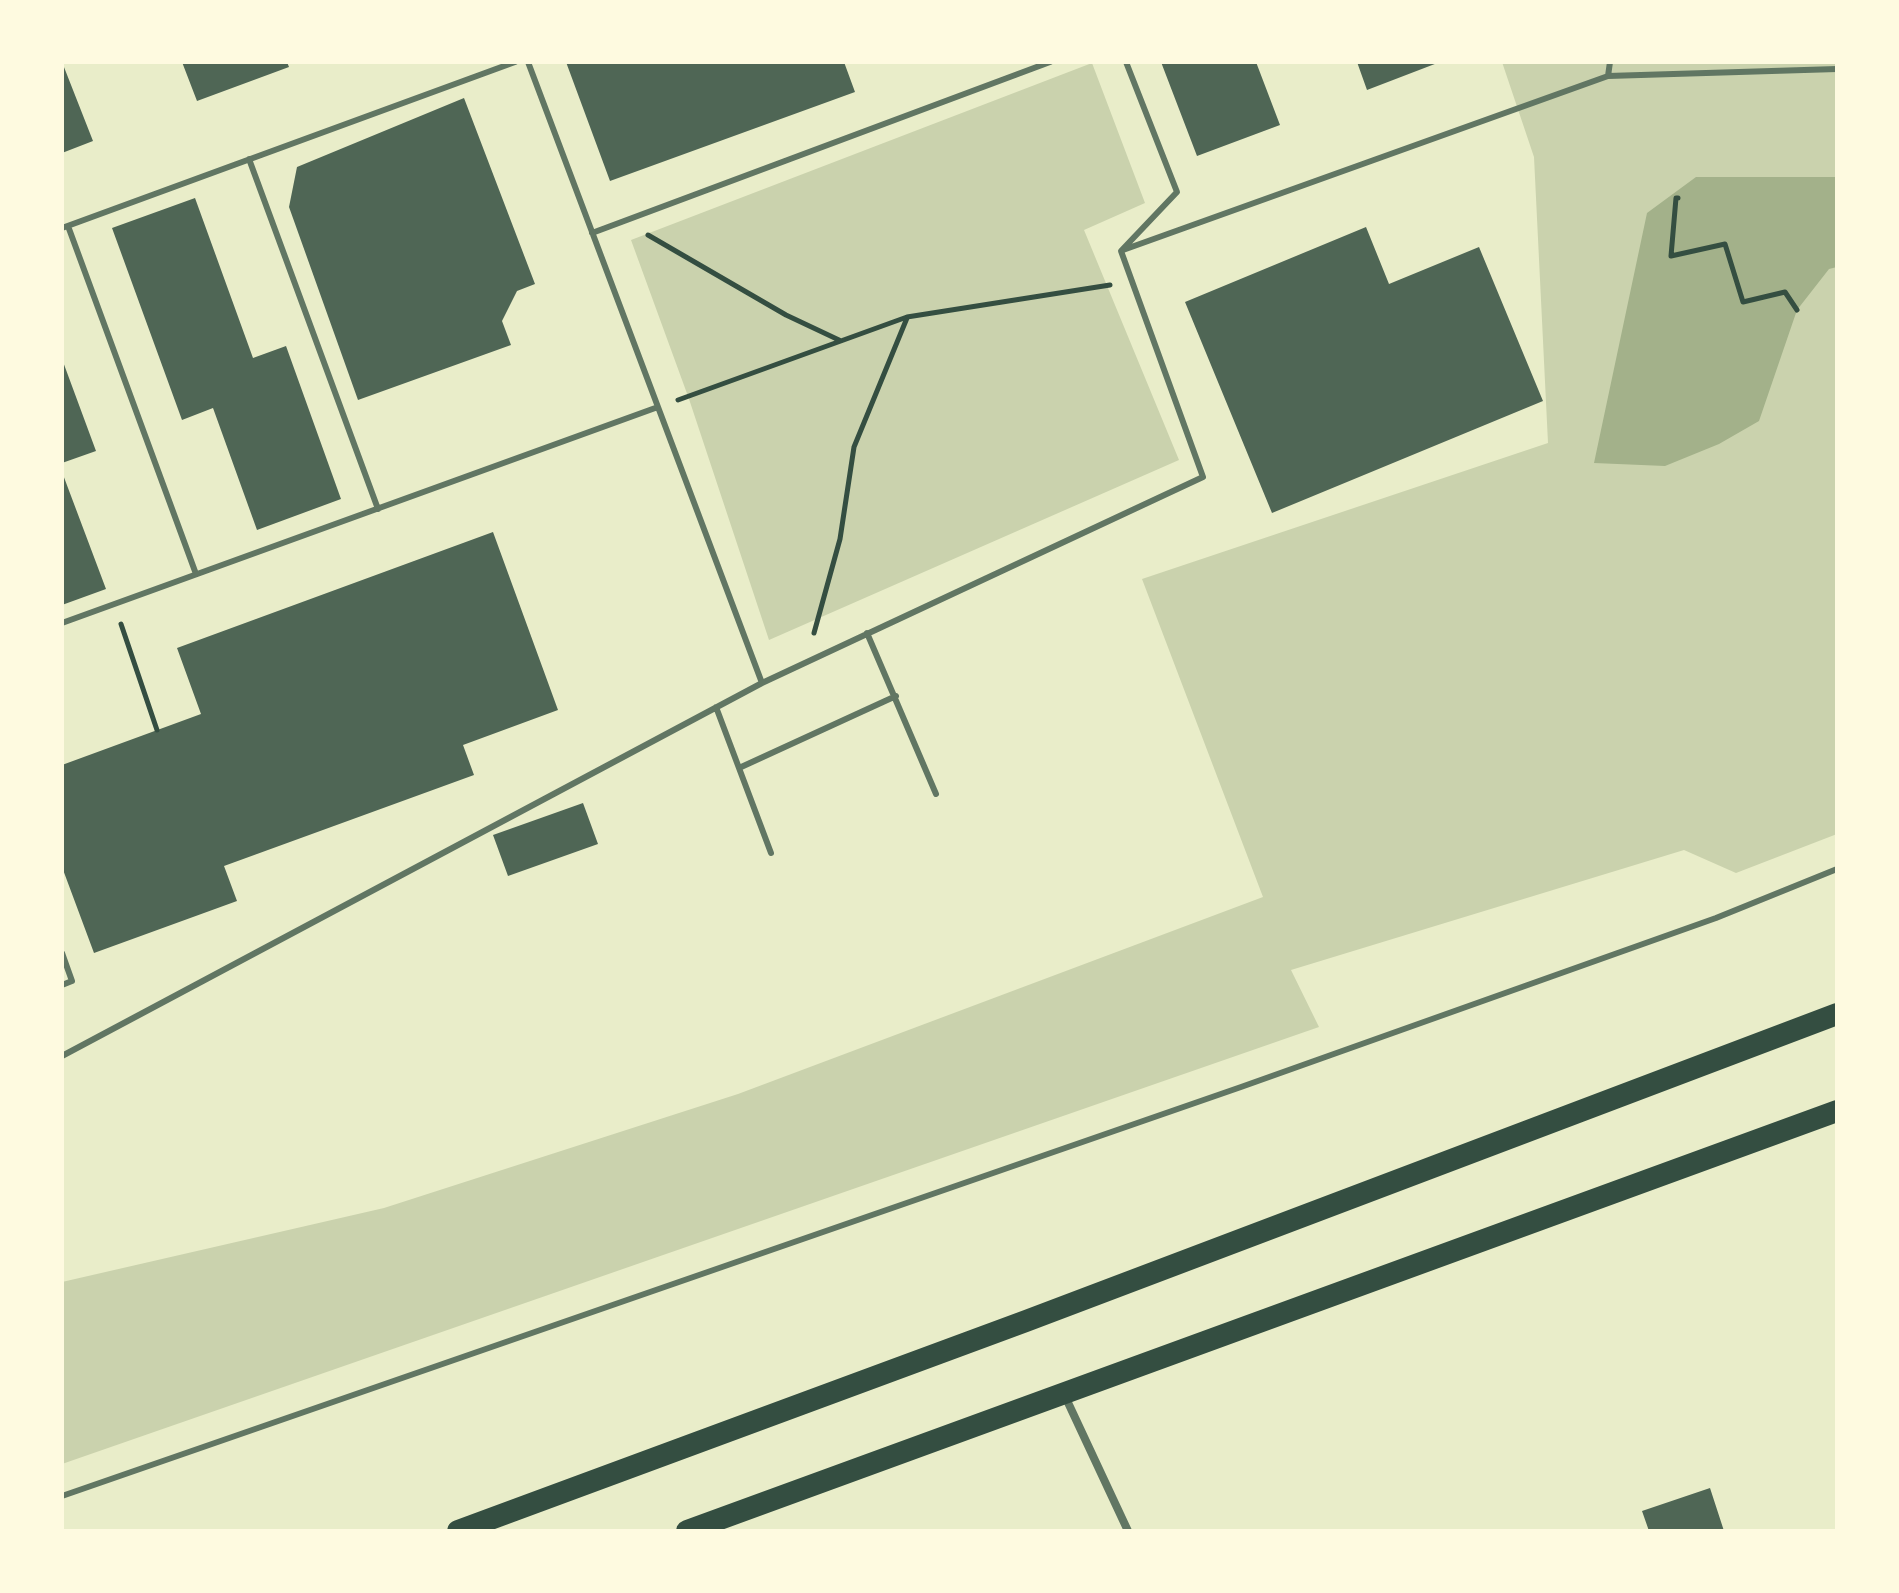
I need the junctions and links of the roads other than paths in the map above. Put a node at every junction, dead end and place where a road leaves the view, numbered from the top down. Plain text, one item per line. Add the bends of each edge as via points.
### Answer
1 (515, 62) edge
2 (528, 62) edge
3 (1050, 62) edge
4 (1126, 62) edge
5 (1610, 62) edge
6 (1837, 69) edge
7 (1608, 76) junction
8 (249, 159) junction
9 (65, 227) edge
10 (592, 233) junction
11 (1121, 251) junction
12 (658, 407) junction
13 (378, 509) junction
14 (196, 574) junction
15 (62, 623) edge
16 (867, 633) junction
17 (762, 683) junction
18 (896, 696) junction
19 (716, 707) junction
20 (739, 768) junction
21 (936, 794) dead end
22 (771, 853) dead end
23 (1837, 869) edge
24 (62, 953) edge
25 (62, 985) edge
26 (1837, 1014) edge
27 (62, 1056) edge
28 (1837, 1111) edge
29 (1063, 1392) junction
30 (62, 1496) edge
31 (458, 1531) edge
32 (687, 1531) edge
33 (1128, 1531) edge

1 - 8 lane
2 - 10 lane
3 - 10 lane
4 - 11 lane via 1177,192
5 - 7 lane
6 - 7 lane
7 - 11 lane
8 - 9 lane
8 - 13 lane
9 - 14 lane
10 - 12 lane
11 - 16 lane via 1203,477
12 - 13 lane
12 - 17 lane
13 - 14 lane
14 - 15 lane
16 - 17 lane
16 - 18 lane
17 - 19 lane
18 - 20 lane
18 - 21 lane
19 - 20 lane
19 - 27 lane
20 - 22 lane
23 - 30 lane via 1716,918 1256,1082
24 - 25 lane via 72,981
26 - 31 highway
28 - 29 highway
29 - 32 highway
29 - 33 street

